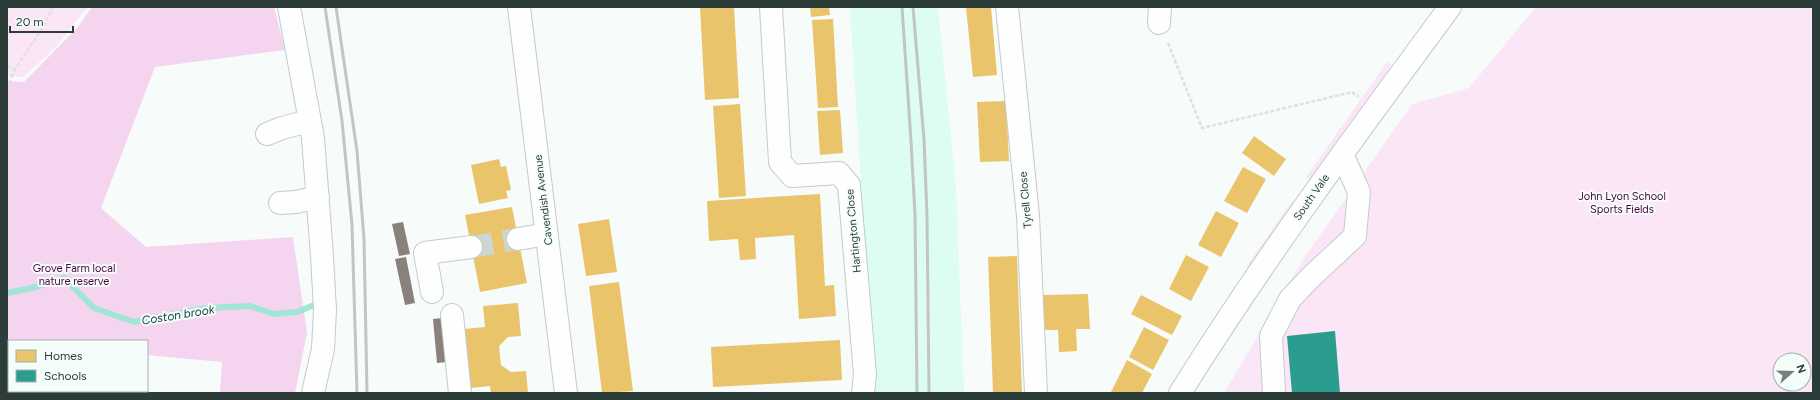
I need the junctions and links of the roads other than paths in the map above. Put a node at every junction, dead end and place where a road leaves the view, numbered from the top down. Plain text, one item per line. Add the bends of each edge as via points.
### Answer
1 (290, 7) edge
2 (519, 7) edge
3 (771, 7) edge
4 (1007, 7) edge
5 (1450, 7) edge
6 (309, 121) junction
7 (267, 134) dead end
8 (1342, 154) junction
9 (318, 197) junction
10 (280, 202) dead end
11 (547, 234) junction
12 (518, 239) tunnel mouth
13 (471, 247) tunnel mouth
14 (432, 292) dead end
15 (452, 315) dead end
16 (313, 393) edge
17 (460, 393) edge
18 (566, 393) edge
19 (863, 393) edge
20 (1035, 393) edge
21 (1180, 393) edge
22 (1274, 393) edge

1 - 6 street
2 - 11 street, Cavendish Avenue
3 - 19 street, Hartington Close via 780,162 792,176 839,173 850,185 864,374
4 - 20 street, Tyrell Close via 1028,216
5 - 8 street, South Vale
6 - 7 street
6 - 9 street
8 - 21 street, South Vale via 1236,306
8 - 22 street via 1359,192 1355,236 1290,299 1270,336
9 - 10 street via 296,202
9 - 16 street via 325,310 323,349
11 - 12 street
11 - 18 street, Cavendish Avenue
13 - 14 street via 425,253
15 - 17 street

